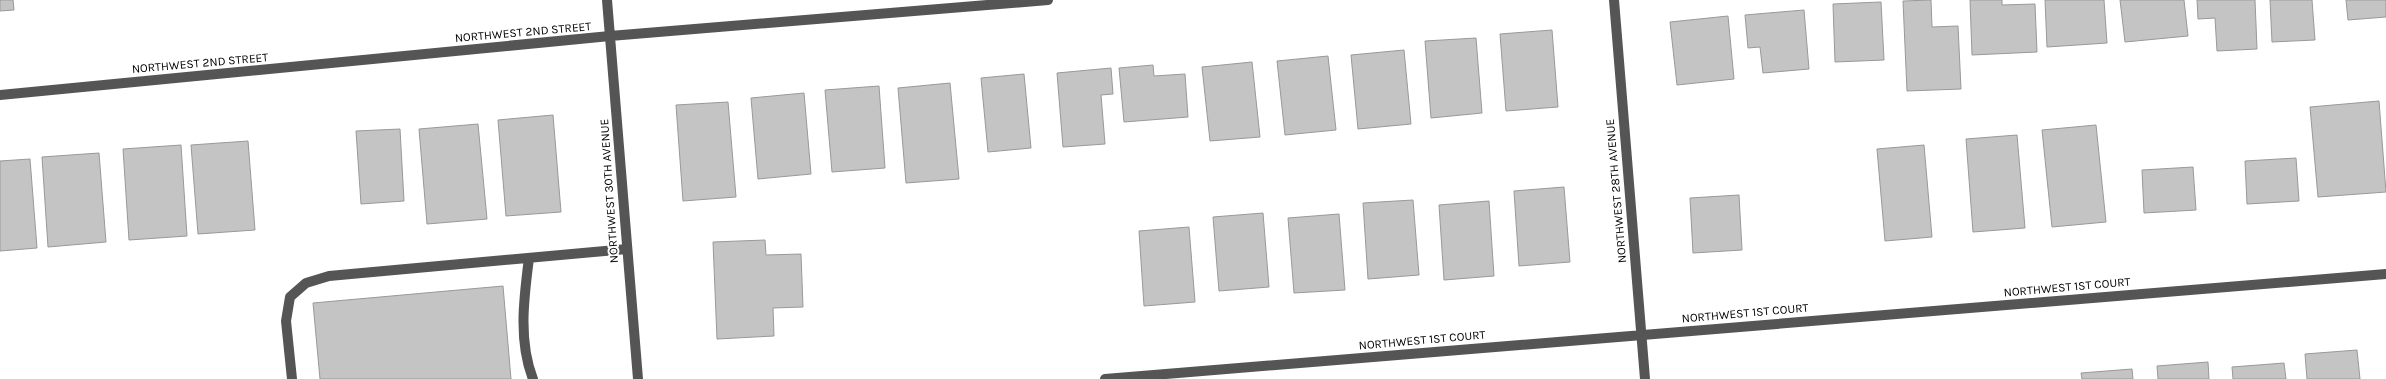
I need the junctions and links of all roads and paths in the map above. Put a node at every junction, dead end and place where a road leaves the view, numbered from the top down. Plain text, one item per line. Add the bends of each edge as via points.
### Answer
1 (607, 0) edge
2 (1048, 0) edge
3 (1614, 0) edge
4 (610, 36) junction
5 (0, 95) edge
6 (627, 249) junction
7 (529, 258) junction
8 (2386, 274) edge
9 (1641, 334) junction
10 (292, 379) edge
11 (533, 379) edge
12 (638, 379) edge
13 (1105, 379) edge
14 (1645, 379) edge

1 - 4 street, NORTHWEST 30TH AVENUE
2 - 4 street, NORTHWEST 2ND STREET
3 - 9 street, NORTHWEST 28TH AVENUE
4 - 5 street, NORTHWEST 2ND STREET
4 - 6 street, NORTHWEST 30TH AVENUE
6 - 7 street
6 - 12 street, NORTHWEST 30TH AVENUE
7 - 10 street via 328,276 306,283 290,296 286,321
7 - 11 street via 524,321
8 - 9 street, NORTHWEST 1ST COURT
9 - 13 street, NORTHWEST 1ST COURT
9 - 14 street, NORTHWEST 28TH AVENUE

